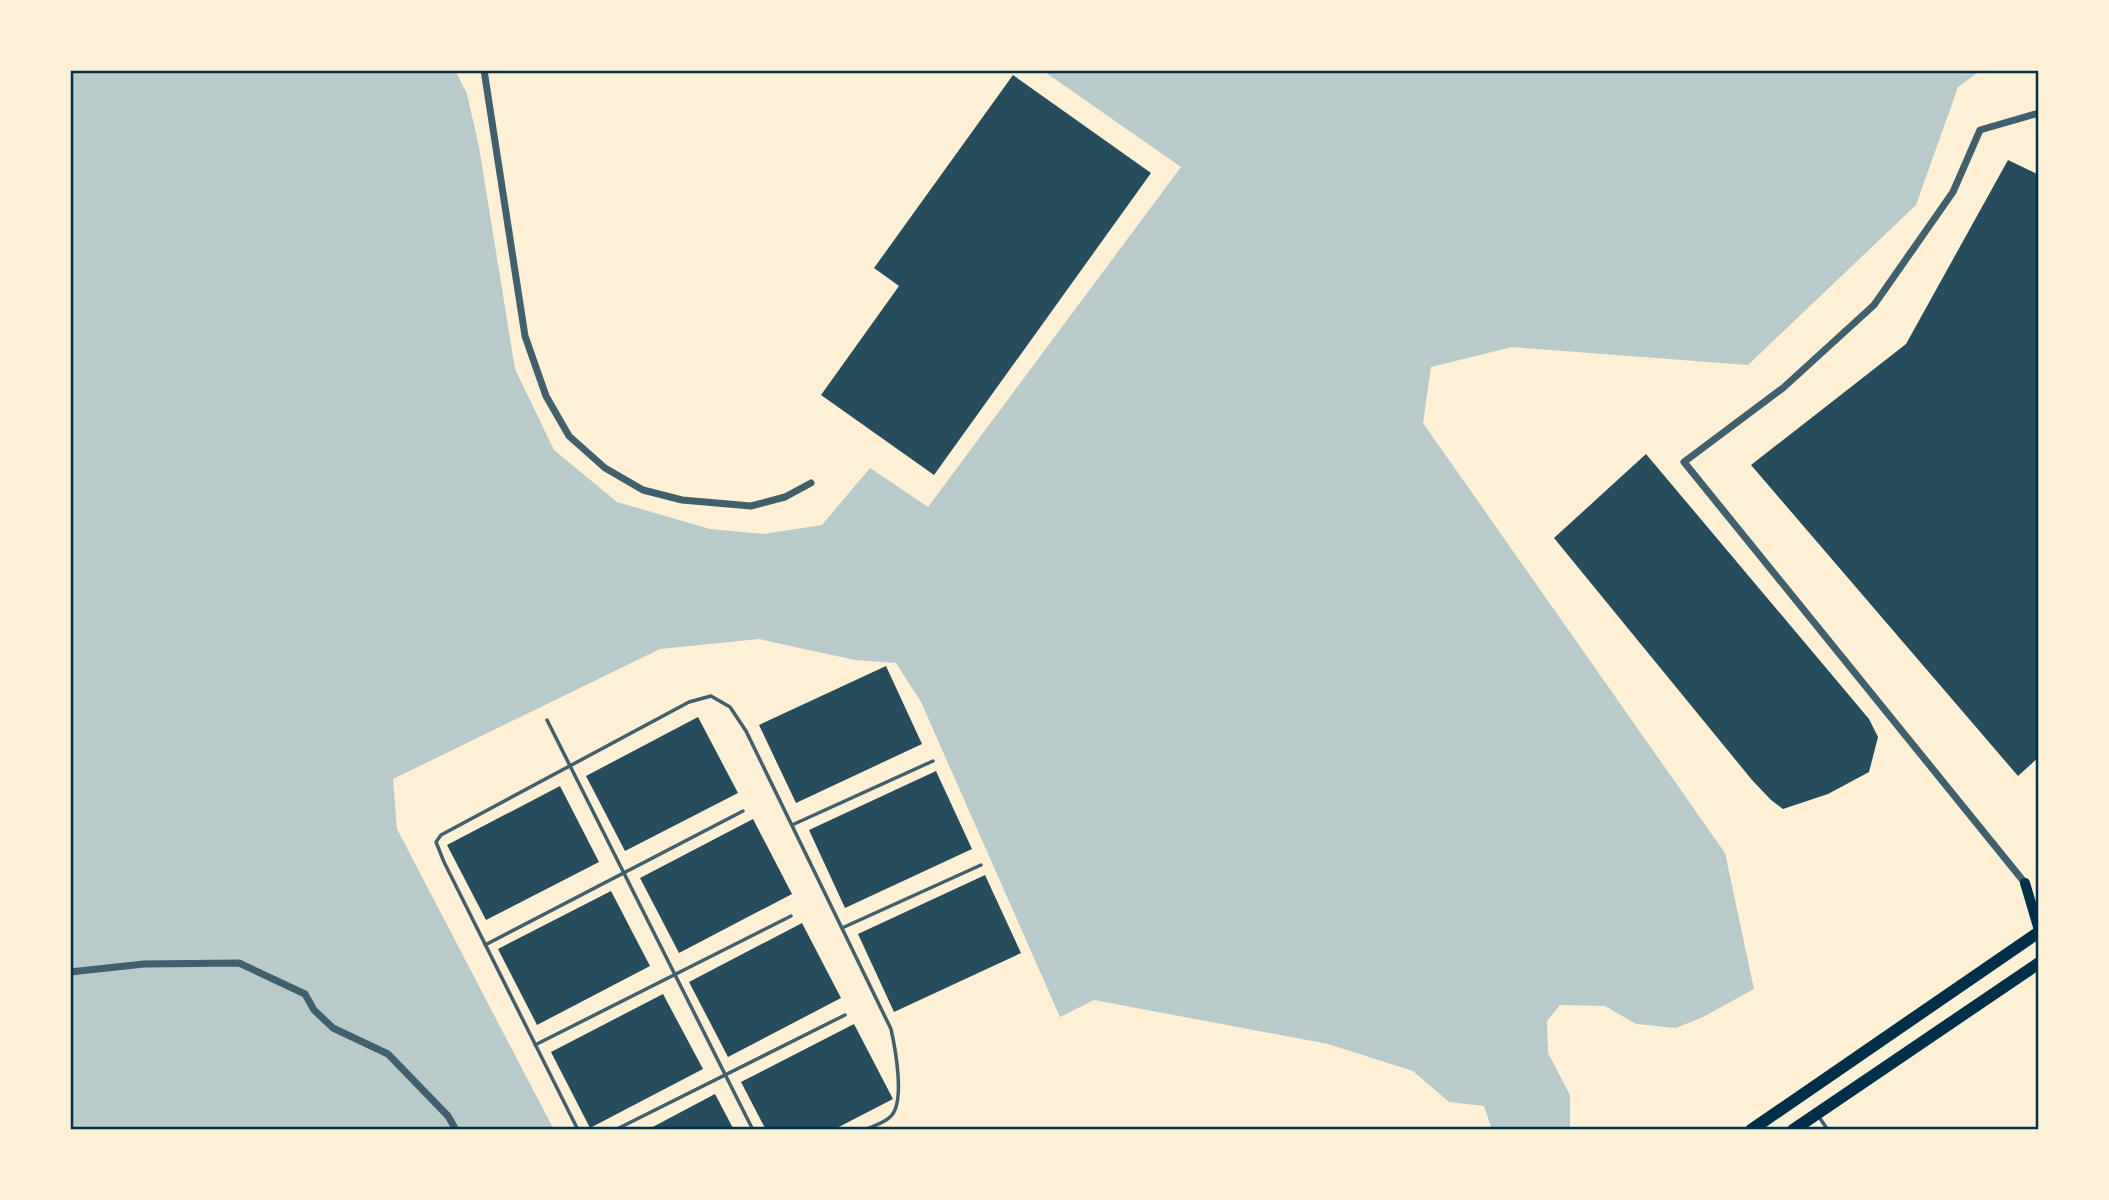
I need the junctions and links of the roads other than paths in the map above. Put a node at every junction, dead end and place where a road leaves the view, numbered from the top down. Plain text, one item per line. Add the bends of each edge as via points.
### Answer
1 (484, 70) edge
2 (2039, 113) edge
3 (811, 483) dead end
4 (547, 720) dead end
5 (933, 761) dead end
6 (570, 766) junction
7 (743, 811) dead end
8 (792, 825) junction
9 (981, 864) dead end
10 (624, 873) junction
11 (2025, 883) junction
12 (2039, 898) edge
13 (791, 916) dead end
14 (842, 928) junction
15 (2039, 931) edge
16 (485, 945) junction
17 (2039, 963) edge
18 (70, 972) edge
19 (675, 974) junction
20 (845, 1014) dead end
21 (535, 1045) junction
22 (725, 1075) junction
23 (1817, 1114) junction
24 (456, 1130) edge
25 (578, 1130) edge
26 (615, 1130) edge
27 (752, 1130) edge
28 (865, 1130) edge
29 (1751, 1130) edge
30 (1793, 1130) edge
31 (1828, 1130) edge

1 - 3 street via 525,336 545,396 569,436 606,468 643,490 682,500 751,506 785,497
2 - 11 street via 1980,130 1953,192 1874,305 1783,388 1684,462
4 - 6 lane
5 - 8 lane
6 - 8 lane via 689,702 711,696 730,707 746,731
6 - 10 lane
6 - 16 lane via 441,835 436,842
7 - 10 lane
8 - 14 lane
9 - 14 lane
10 - 16 lane
10 - 19 lane
11 - 12 main road
11 - 15 main road
13 - 19 lane
14 - 28 lane via 891,1029 896,1049 899,1104 892,1117
15 - 29 main road
16 - 21 lane
17 - 23 main road
18 - 24 street via 144,964 239,963 305,994 333,1028 388,1054
19 - 21 lane
19 - 22 lane
20 - 22 lane
21 - 25 lane
22 - 26 lane
22 - 27 lane
23 - 30 main road
23 - 31 lane

